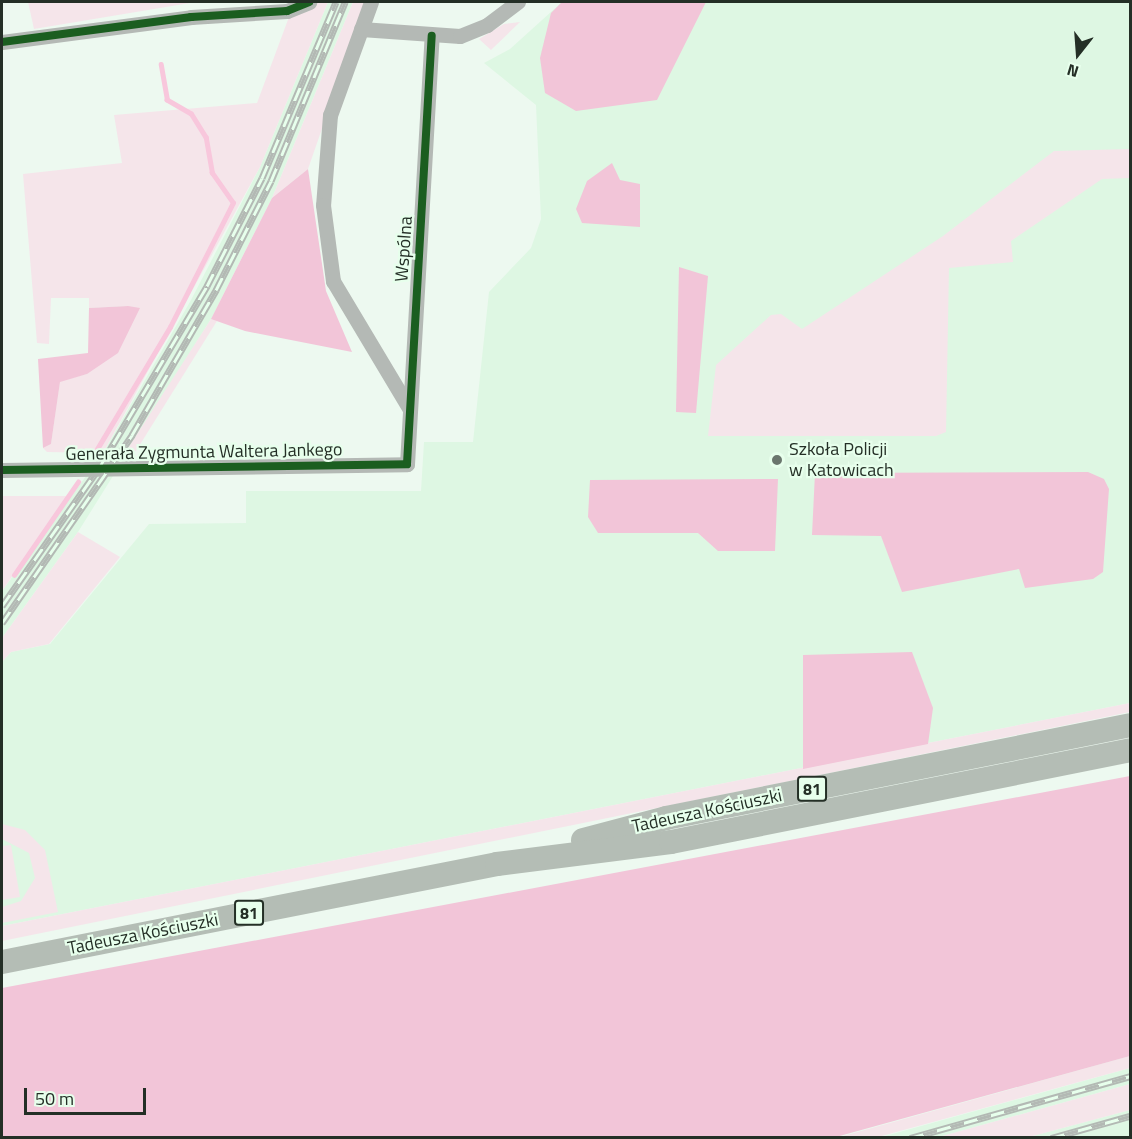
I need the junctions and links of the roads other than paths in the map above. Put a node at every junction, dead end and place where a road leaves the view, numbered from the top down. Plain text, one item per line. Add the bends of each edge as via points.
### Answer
1 (309, 2) edge
2 (371, 2) edge
3 (518, 2) edge
4 (361, 29) junction
5 (432, 36) junction
6 (2, 42) edge
7 (409, 408) junction
8 (407, 464) joint
9 (2, 470) edge
10 (1131, 725) edge
11 (1131, 750) edge
12 (497, 864) junction
13 (2, 962) edge

1 - 6 street via 288,12 191,17
2 - 4 street
3 - 5 street via 480,30
4 - 5 street
4 - 7 street via 330,115 323,205 333,281
5 - 7 street, Wspólna
7 - 8 street, Wspólna
8 - 9 street, Generała Zygmunta Waltera Jankego
10 - 12 main road, Tadeusza Kościuszki / 81 via 666,818
11 - 12 main road, Tadeusza Kościuszki / 81 via 671,842
12 - 13 main road, Tadeusza Kościuszki / 81

